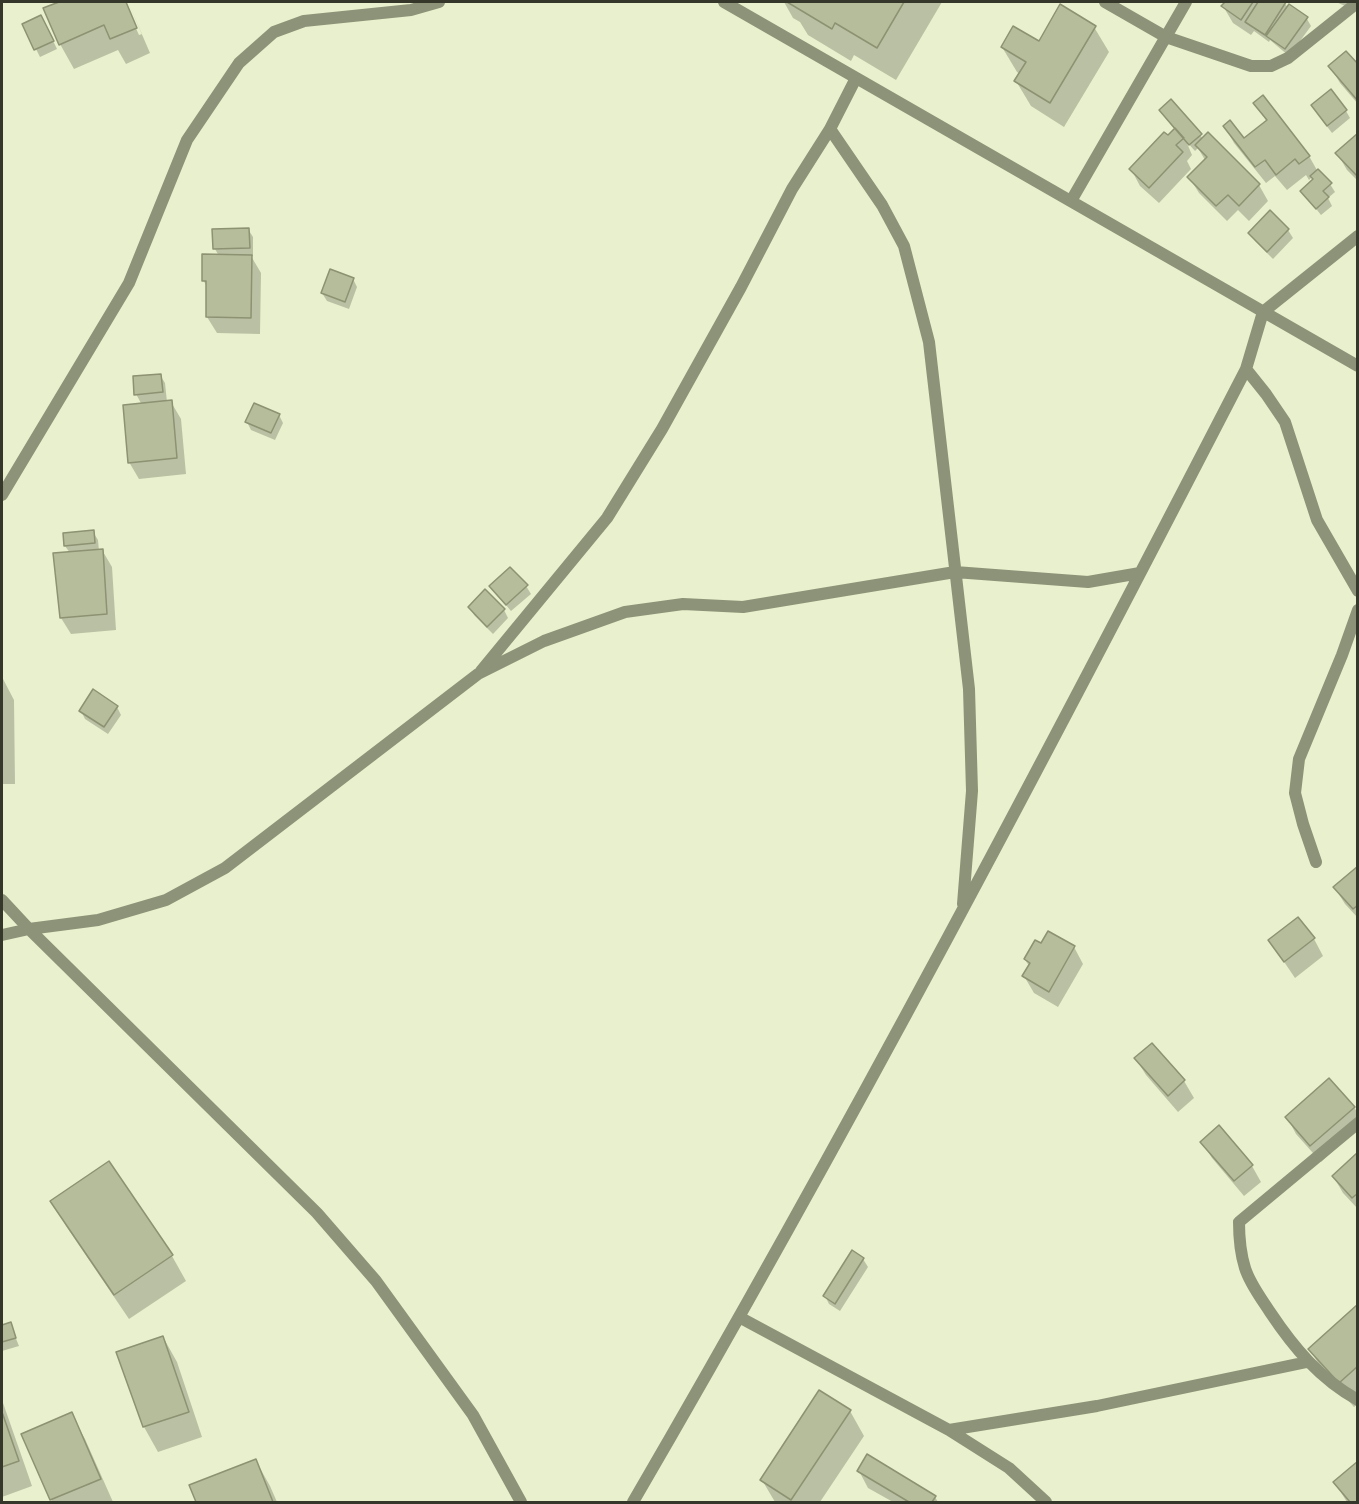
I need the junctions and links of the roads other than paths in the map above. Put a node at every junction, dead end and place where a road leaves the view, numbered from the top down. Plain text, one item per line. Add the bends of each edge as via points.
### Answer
1 (439, 2) edge
2 (724, 2) edge
3 (1105, 2) edge
4 (1186, 2) edge
5 (1358, 2) edge
6 (1166, 37) junction
7 (856, 78) junction
8 (830, 129) junction
9 (1071, 201) junction
10 (1358, 236) edge
11 (1263, 312) junction
12 (1358, 366) edge
13 (1246, 369) junction
14 (2, 495) edge
15 (955, 572) junction
16 (1140, 573) junction
17 (1358, 591) edge
18 (1358, 610) edge
19 (478, 674) junction
20 (1316, 862) dead end
21 (2, 900) edge
22 (963, 909) junction
23 (29, 929) junction
24 (2, 935) edge
25 (1358, 1123) edge
26 (739, 1317) junction
27 (1307, 1362) junction
28 (1358, 1400) edge
29 (949, 1430) junction
30 (521, 1503) edge
31 (633, 1503) edge
32 (1046, 1503) edge

1 - 14 street via 411,10 304,21 274,32 239,63 187,140 129,283
2 - 7 street
3 - 6 street
4 - 6 street
5 - 6 street via 1288,58 1271,66 1251,66
6 - 9 street
7 - 8 street
7 - 9 street
8 - 15 street via 882,205 904,246 929,342
8 - 19 street via 792,189 662,429 608,518
9 - 11 street
10 - 11 street
11 - 12 street
11 - 13 street
13 - 16 street
13 - 17 street via 1285,422 1317,520
15 - 16 street via 1088,582
15 - 19 street via 743,607 684,604 625,612 544,641
15 - 22 street via 969,689 972,790
16 - 22 street
18 - 20 street via 1299,759 1295,793
19 - 23 street via 225,868 166,900 98,920
21 - 23 street
22 - 26 street
23 - 24 street
23 - 30 street via 317,1213 368,1272 473,1414
25 - 27 street via 1239,1222 1239,1247 1245,1270
26 - 29 street
26 - 31 street
27 - 28 street via 1336,1388
27 - 29 street via 1097,1406
29 - 32 street via 1009,1468

